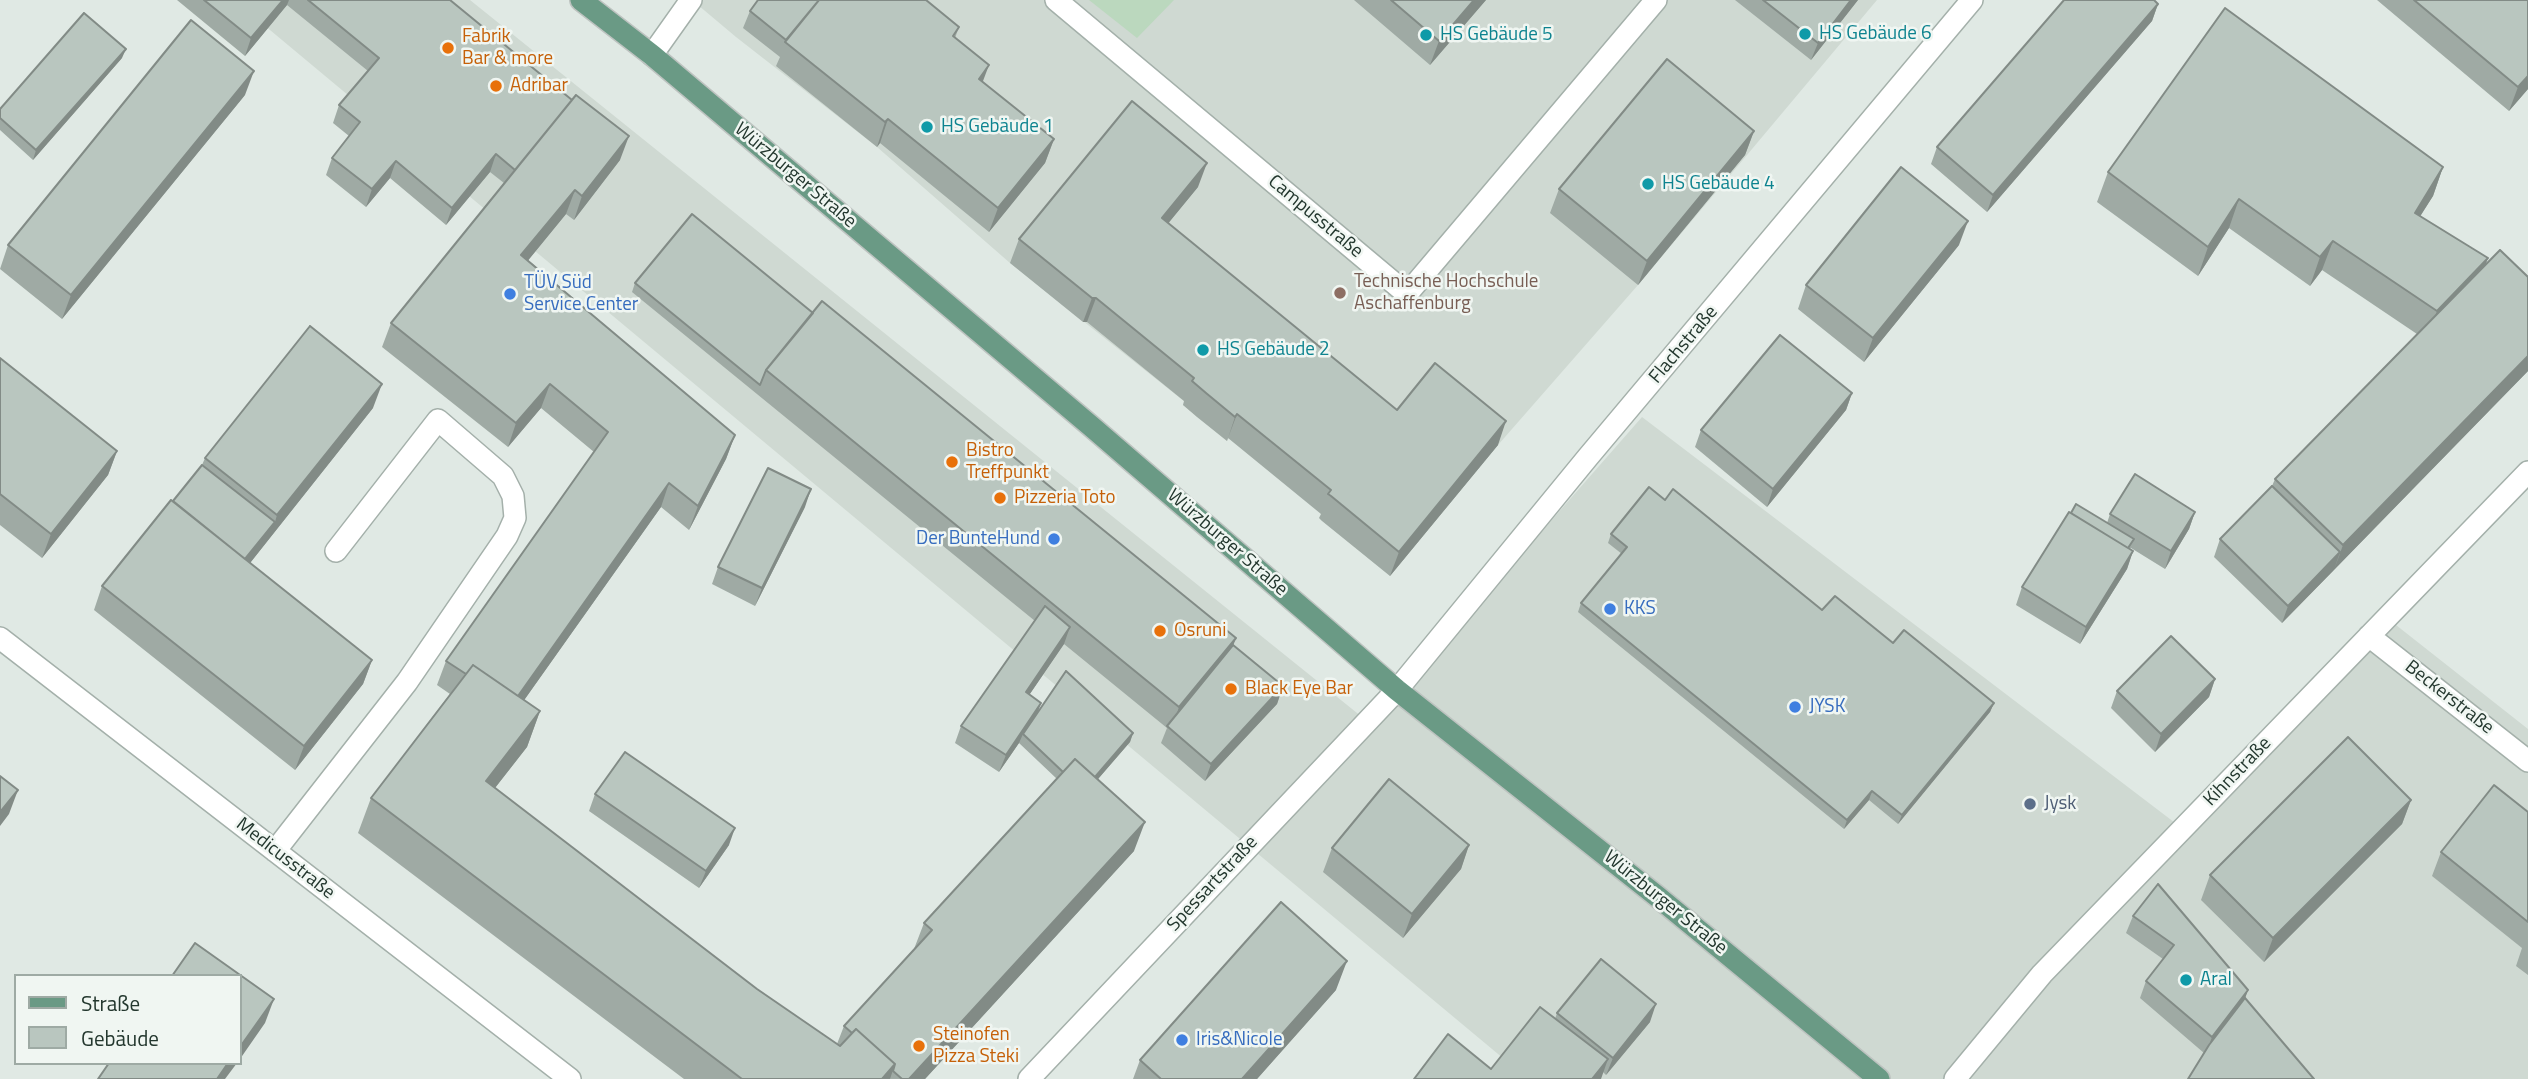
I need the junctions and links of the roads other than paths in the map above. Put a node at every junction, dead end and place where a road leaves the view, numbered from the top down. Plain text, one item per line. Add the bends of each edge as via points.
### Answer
1 (581, 0) edge
2 (691, 0) edge
3 (1056, 0) edge
4 (1656, 0) edge
5 (1972, 0) edge
6 (652, 55) junction
7 (2528, 472) edge
8 (336, 551) dead end
9 (2369, 636) junction
10 (0, 638) edge
11 (1397, 690) junction
12 (2528, 761) edge
13 (275, 851) junction
14 (570, 1079) edge
15 (1029, 1079) edge
16 (1879, 1079) edge
17 (1955, 1079) edge

1 - 6 main road, Würzburger Straße
2 - 6 street
3 - 4 street, Campusstraße via 1407,295
5 - 11 street, Flachstraße
6 - 11 main road, Würzburger Straße
7 - 9 street, Kihnstraße
8 - 13 street via 438,420 503,476 513,496 515,518 506,536 407,682
9 - 12 street, Beckerstraße
9 - 17 street, Kihnstraße via 2042,974
10 - 13 street, Medicusstraße
11 - 15 street, Spessartstraße
11 - 16 main road, Würzburger Straße
13 - 14 street, Medicusstraße

